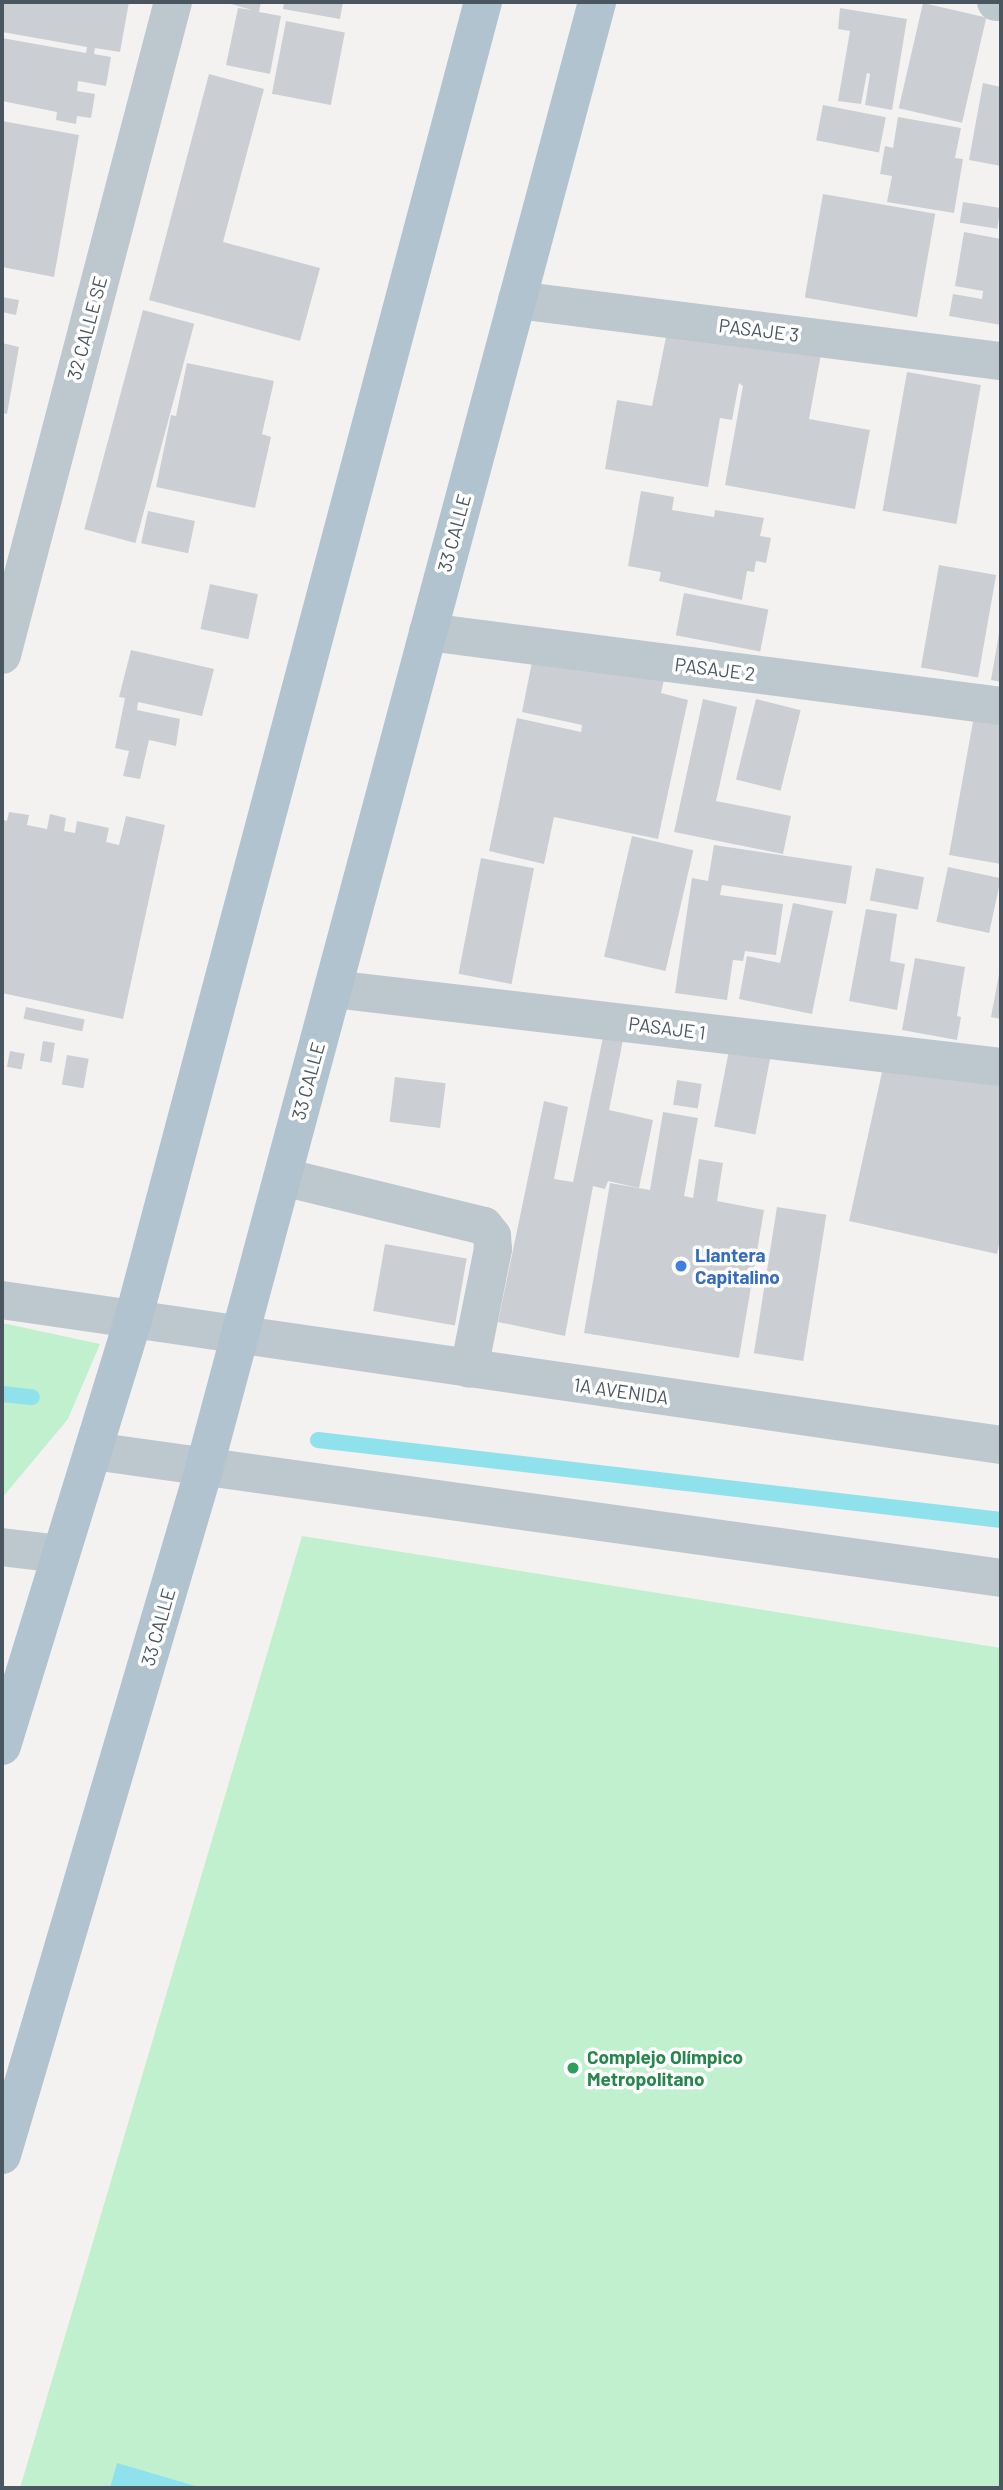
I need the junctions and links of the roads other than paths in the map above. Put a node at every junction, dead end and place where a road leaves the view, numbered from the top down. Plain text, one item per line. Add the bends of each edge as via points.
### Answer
1 (173, 2) edge
2 (483, 2) edge
3 (597, 2) edge
4 (996, 2) edge
5 (1001, 2) edge
6 (517, 300) junction
7 (1001, 361) edge
8 (428, 632) junction
9 (2, 655) edge
10 (1001, 706) edge
11 (333, 989) junction
12 (1001, 1067) edge
13 (283, 1177) junction
14 (2, 1300) edge
15 (133, 1320) junction
16 (240, 1336) junction
17 (469, 1369) junction
18 (1001, 1445) edge
19 (93, 1451) junction
20 (204, 1469) junction
21 (2, 1546) edge
22 (59, 1554) junction
23 (1001, 1578) edge
24 (2, 1746) edge
25 (2, 2155) edge

1 - 9 street, 32 CALLE SE
2 - 15 main road
3 - 6 main road, 33 CALLE
4 - 5 street
6 - 7 street, PASAJE 3
6 - 8 main road, 33 CALLE
8 - 10 street, PASAJE 2
8 - 11 main road, 33 CALLE
11 - 12 street, PASAJE 1
11 - 13 main road, 33 CALLE
13 - 16 main road, 33 CALLE
13 - 17 street via 484,1226 492,1236 493,1249
14 - 15 street
15 - 16 street, 1A AVENIDA
15 - 19 main road
16 - 17 street, 1A AVENIDA
16 - 20 main road, 33 CALLE
17 - 18 street, 1A AVENIDA
19 - 20 street
19 - 22 main road
20 - 23 street
20 - 25 main road, 33 CALLE
21 - 22 street
22 - 24 main road

